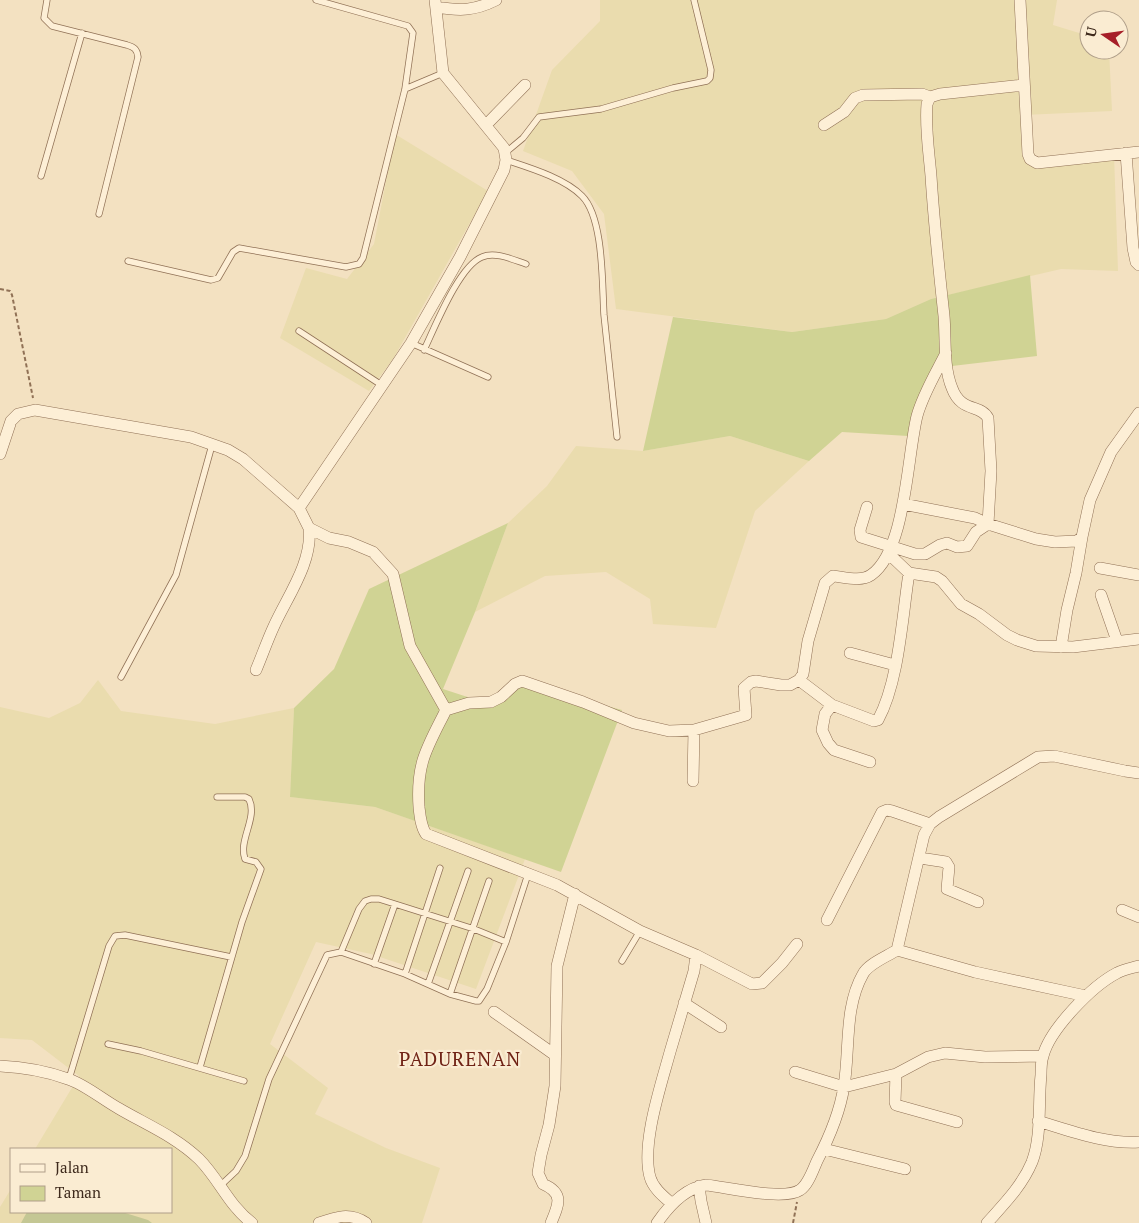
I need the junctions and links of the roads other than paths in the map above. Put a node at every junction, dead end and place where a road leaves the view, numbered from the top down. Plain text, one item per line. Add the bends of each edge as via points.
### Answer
1 (47, 0) edge
2 (316, 0) edge
3 (496, 0) edge
4 (694, 0) edge
5 (1020, 0) edge
6 (435, 4) edge
7 (82, 33) junction
8 (443, 72) junction
9 (525, 85) dead end
10 (1024, 85) junction
11 (405, 89) junction
12 (930, 97) junction
13 (824, 124) dead end
14 (486, 125) junction
15 (1139, 152) edge
16 (1126, 153) junction
17 (506, 157) junction
18 (40, 176) dead end
19 (99, 214) dead end
20 (128, 261) dead end
21 (526, 264) dead end
22 (1139, 265) edge
23 (300, 331) dead end
24 (411, 343) junction
25 (424, 350) junction
26 (946, 353) junction
27 (488, 377) dead end
28 (383, 386) junction
29 (1139, 413) edge
30 (618, 437) dead end
31 (212, 445) junction
32 (0, 454) edge
33 (902, 504) junction
34 (299, 508) junction
35 (867, 508) dead end
36 (988, 524) junction
37 (308, 528) junction
38 (1082, 537) junction
39 (891, 550) junction
40 (1100, 568) dead end
41 (909, 573) junction
42 (1139, 575) edge
43 (1101, 595) dead end
44 (1139, 638) edge
45 (1117, 641) junction
46 (1061, 647) junction
47 (850, 653) dead end
48 (895, 665) junction
49 (256, 670) dead end
50 (121, 677) dead end
51 (799, 680) junction
52 (832, 705) junction
53 (446, 710) junction
54 (694, 730) junction
55 (870, 762) dead end
56 (1139, 773) edge
57 (693, 781) dead end
58 (216, 797) dead end
59 (930, 824) junction
60 (920, 858) junction
61 (440, 868) dead end
62 (468, 871) dead end
63 (528, 874) junction
64 (490, 880) dead end
65 (576, 894) junction
66 (978, 902) dead end
67 (395, 904) junction
68 (1122, 910) dead end
69 (424, 914) junction
70 (1139, 917) edge
71 (827, 920) dead end
72 (450, 922) junction
73 (474, 929) junction
74 (640, 931) junction
75 (506, 942) junction
76 (797, 944) dead end
77 (896, 950) junction
78 (341, 952) junction
79 (696, 955) junction
80 (231, 958) junction
81 (622, 961) dead end
82 (374, 964) junction
83 (1139, 966) edge
84 (405, 974) junction
85 (428, 984) junction
86 (450, 994) junction
87 (1086, 996) junction
88 (684, 1003) junction
89 (494, 1012) dead end
90 (721, 1027) dead end
91 (108, 1044) dead end
92 (555, 1055) junction
93 (1042, 1056) junction
94 (0, 1066) edge
95 (200, 1067) junction
96 (795, 1072) dead end
97 (896, 1074) junction
98 (69, 1079) junction
99 (244, 1081) dead end
100 (844, 1087) junction
101 (1038, 1121) junction
102 (957, 1122) dead end
103 (1139, 1142) edge
104 (824, 1149) junction
105 (905, 1169) dead end
106 (221, 1185) junction
107 (699, 1186) junction
108 (671, 1203) junction
109 (252, 1223) edge
110 (319, 1223) edge
111 (366, 1223) edge
112 (551, 1223) edge
113 (657, 1223) edge
114 (706, 1223) edge
115 (987, 1223) edge

1 - 7 lane via 44,11 47,22
2 - 11 lane via 411,29
3 - 6 street via 481,7 454,10
4 - 17 lane via 711,70 708,81 601,110 539,117
5 - 10 street
6 - 8 street
7 - 18 lane
7 - 19 lane via 134,48 138,57
8 - 11 lane
8 - 14 street
9 - 14 street
10 - 12 street via 948,92
10 - 16 street via 1028,154 1033,162
11 - 20 lane via 359,264 346,266 239,248 232,252 218,278 211,280
12 - 13 street via 922,94 864,95 855,98 844,112
12 - 26 street via 926,118
14 - 17 street via 504,148
15 - 16 street
16 - 22 street via 1132,248
17 - 24 street via 504,170 478,224
17 - 30 lane via 569,186 583,198 593,216 600,250
21 - 25 lane via 499,256 483,256 473,263 462,274
23 - 28 lane
24 - 25 lane
24 - 28 street
25 - 27 lane
26 - 33 street via 917,416
26 - 36 street via 955,394 962,404 984,412 988,418 991,472
28 - 34 street
29 - 38 street via 1111,452 1090,500
31 - 32 street via 191,437 35,410 18,414 11,421
31 - 34 street via 243,459
31 - 50 lane via 176,574
33 - 36 street via 975,518
33 - 39 street
34 - 37 street
35 - 39 street via 860,530 862,537
36 - 38 street via 1055,542 1077,541
36 - 39 street via 976,532 968,546 957,547 947,543 925,554
37 - 49 street via 309,541 300,576 274,625
37 - 53 street via 373,552 392,574 410,646
38 - 46 street
39 - 41 street
39 - 51 street via 868,577 833,576 825,584
40 - 42 street
41 - 46 street via 936,577 961,604 1017,640 1036,646
41 - 48 street
43 - 45 street
44 - 45 street
45 - 46 street
47 - 48 street
48 - 52 street via 883,710 876,722
51 - 52 street
51 - 54 street via 790,685 751,682 744,688 746,715
52 - 55 street via 822,730 828,743 834,750
53 - 54 street via 470,703 491,702 522,682 634,723 669,731
53 - 63 street via 422,758 418,790 423,830 426,834
54 - 57 street
56 - 59 street via 1054,756 1038,757
58 - 80 lane via 249,799 252,809 244,857 256,862 261,869
59 - 60 street via 924,835
59 - 71 street via 892,811 882,812
60 - 66 street via 946,862 949,867 947,889
60 - 77 street
61 - 69 lane
62 - 72 lane
63 - 65 street
63 - 75 lane
64 - 73 lane
65 - 74 street
65 - 92 street via 557,966
67 - 69 lane
67 - 78 lane via 379,899 365,902 358,909
67 - 82 lane
68 - 70 street
69 - 72 lane
69 - 84 lane
72 - 73 lane
72 - 85 lane
73 - 75 lane
73 - 86 lane
74 - 79 street
74 - 81 lane
75 - 86 lane via 487,990 479,1001
76 - 79 street via 757,985
77 - 87 street via 975,972
77 - 100 street via 866,970 860,981 854,999
78 - 82 lane
78 - 106 lane via 327,955 269,1080 245,1156 236,1171
79 - 88 street
80 - 95 lane
80 - 98 lane via 124,935 115,936 109,946
82 - 84 lane
83 - 87 street via 1118,972
84 - 85 lane
85 - 86 lane
87 - 93 street via 1062,1022
88 - 90 street
88 - 108 street via 658,1095 648,1156 650,1177
89 - 92 street
91 - 95 lane
92 - 112 street via 549,1125 538,1173 542,1184 554,1189 558,1196
93 - 97 street via 985,1057 945,1053 928,1057
93 - 101 street
94 - 98 street
95 - 99 lane
96 - 100 street
97 - 100 street
97 - 102 street via 896,1105
98 - 106 street via 182,1144
100 - 104 street
101 - 103 street via 1092,1137
101 - 115 street via 1036,1146 1028,1170 1014,1194
104 - 105 street
104 - 107 street via 808,1181 800,1190 788,1194
106 - 109 street via 234,1207
107 - 108 street
107 - 114 street
108 - 113 street
110 - 111 street via 341,1216

